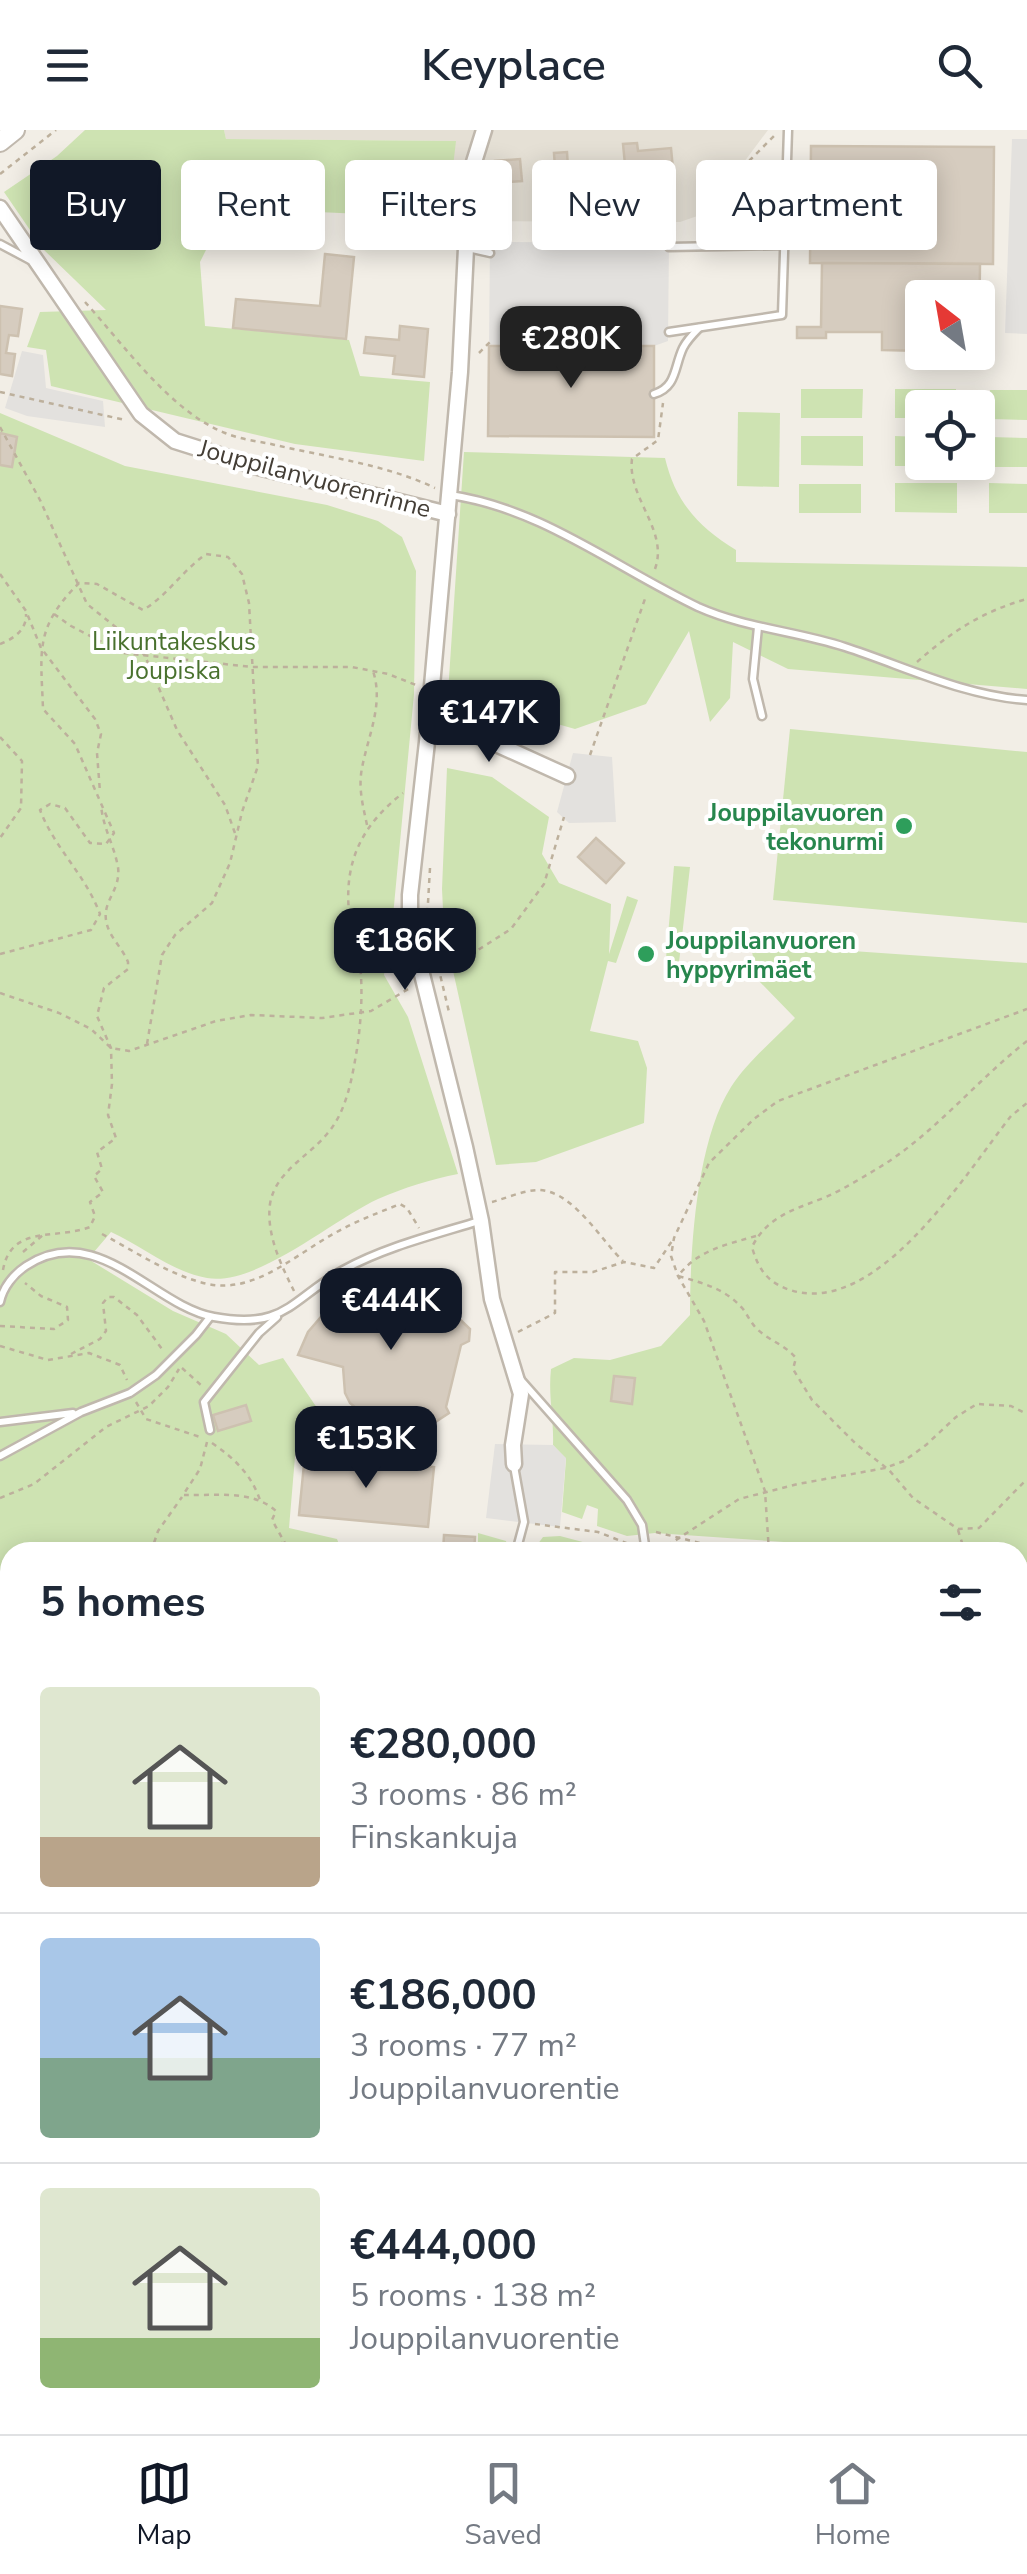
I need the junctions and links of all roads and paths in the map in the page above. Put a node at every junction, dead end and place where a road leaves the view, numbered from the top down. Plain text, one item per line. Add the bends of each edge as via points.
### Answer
1 (15, 130) edge
2 (56, 130) edge
3 (484, 130) edge
4 (780, 130) edge
5 (788, 130) edge
6 (0, 142) edge
7 (475, 160) edge
8 (787, 160) edge
9 (0, 174) edge
10 (0, 208) edge
11 (0, 244) edge
12 (689, 245) junction
13 (696, 245) edge
14 (676, 246) edge
15 (466, 250) edge
16 (476, 250) edge
17 (784, 250) edge
18 (490, 253) dead end
19 (39, 266) junction
20 (84, 301) dead end
21 (700, 327) junction
22 (669, 332) dead end
23 (669, 386) junction
24 (0, 392) edge
25 (654, 394) dead end
26 (154, 426) junction
27 (0, 427) edge
28 (448, 495) junction
29 (448, 514) junction
30 (0, 574) edge
31 (650, 582) junction
32 (78, 583) junction
33 (1027, 599) edge
34 (26, 610) junction
35 (54, 614) junction
36 (758, 627) junction
37 (0, 644) edge
38 (41, 648) junction
39 (145, 656) junction
40 (252, 667) junction
41 (908, 670) junction
42 (373, 671) junction
43 (432, 690) junction
44 (1027, 700) edge
45 (430, 714) junction
46 (762, 716) dead end
47 (0, 737) edge
48 (590, 754) dead end
49 (567, 776) dead end
50 (422, 782) junction
51 (100, 799) junction
52 (564, 818) dead end
53 (368, 826) junction
54 (0, 838) edge
55 (236, 838) junction
56 (108, 841) junction
57 (430, 864) dead end
58 (0, 954) edge
59 (445, 972) dead end
60 (424, 979) junction
61 (0, 992) edge
62 (1027, 1009) edge
63 (360, 1013) junction
64 (452, 1025) dead end
65 (1027, 1041) edge
66 (147, 1044) junction
67 (111, 1048) junction
68 (1027, 1103) edge
69 (487, 1204) dead end
70 (480, 1221) junction
71 (44, 1234) junction
72 (102, 1234) dead end
73 (757, 1236) junction
74 (425, 1237) junction
75 (674, 1238) junction
76 (624, 1262) junction
77 (282, 1264) junction
78 (19, 1270) junction
79 (1, 1276) edge
80 (678, 1276) junction
81 (300, 1301) junction
82 (0, 1302) edge
83 (278, 1316) junction
84 (210, 1317) junction
85 (0, 1326) edge
86 (502, 1338) junction
87 (0, 1346) edge
88 (71, 1354) junction
89 (172, 1358) junction
90 (514, 1376) junction
91 (132, 1391) junction
92 (208, 1396) junction
93 (84, 1410) junction
94 (140, 1410) junction
95 (1027, 1414) edge
96 (0, 1422) edge
97 (210, 1430) dead end
98 (207, 1440) junction
99 (0, 1456) edge
100 (514, 1464) joint
101 (885, 1468) junction
102 (1027, 1479) edge
103 (765, 1491) junction
104 (183, 1496) junction
105 (0, 1498) edge
106 (260, 1500) junction
107 (524, 1522) junction
108 (642, 1525) junction
109 (958, 1529) junction
110 (278, 1536) junction
111 (676, 1538) junction
112 (154, 1542) edge
113 (280, 1542) edge
114 (282, 1542) edge
115 (519, 1542) edge
116 (625, 1542) edge
117 (645, 1542) edge
118 (672, 1542) edge
119 (691, 1542) edge
120 (768, 1542) edge
121 (962, 1542) edge

1 - 6 street
2 - 9 path
3 - 7 street
4 - 12 path
5 - 8 lane
10 - 19 street, Jouppilanvuorenrinne
11 - 19 lane
12 - 13 lane
12 - 14 lane
15 - 28 street
16 - 18 lane
17 - 21 lane via 782,315
19 - 26 street, Jouppilanvuorenrinne
20 - 28 path via 174,400 227,434 417,480
21 - 22 lane
21 - 23 lane via 684,345
23 - 25 lane
23 - 31 path via 658,440 632,459 630,470 659,558
24 - 26 path
26 - 29 street, Jouppilanvuorenrinne via 174,440 254,466
27 - 32 path
28 - 29 street
28 - 31 lane via 536,520
29 - 43 street
30 - 34 path
31 - 36 lane
31 - 48 path
32 - 35 path
32 - 39 path via 88,604
32 - 40 path via 97,584 143,610 206,554 228,557 242,574 249,603
33 - 41 path via 952,631
34 - 37 path via 15,638
34 - 38 path
35 - 38 path
35 - 39 path via 123,653
36 - 41 lane
36 - 46 lane via 753,679
38 - 51 path via 43,710 75,744
38 - 51 path via 101,734
39 - 40 path
39 - 55 path
40 - 42 path
40 - 55 path via 258,766
41 - 44 lane
42 - 43 path
42 - 53 path via 378,685 360,796
43 - 45 street
45 - 49 street
45 - 50 street
47 - 54 path via 22,761 21,808
50 - 53 path
50 - 60 street via 410,926
51 - 56 path via 114,833
52 - 59 path via 544,884 511,929
53 - 63 path via 354,853 348,904 360,962
55 - 66 path via 212,903 162,956
56 - 58 path via 90,843 64,808 50,804 40,810 100,914 92,930
56 - 67 path via 119,885 106,924 128,962 100,995 98,1024
57 - 64 path via 427,920
60 - 63 path
60 - 70 street
61 - 67 path via 91,1029
62 - 75 path via 778,1101 710,1164
63 - 66 path via 251,1015
63 - 77 path via 340,1117 273,1190 273,1243
65 - 73 path via 883,1165 791,1210
66 - 67 path
67 - 71 path via 108,1115 116,1138 97,1152 102,1169 94,1176 102,1192 90,1202 95,1221 72,1234
68 - 73 path via 910,1242 851,1284 820,1295 772,1284 756,1262
69 - 76 path via 536,1190 553,1192 576,1207
70 - 74 lane
70 - 86 street
71 - 78 path via 24,1250
71 - 79 path via 18,1241 5,1256
72 - 77 path via 210,1285 236,1286
73 - 80 path via 711,1249
74 - 77 path via 400,1204
74 - 81 lane via 343,1270
75 - 76 path via 654,1268
75 - 80 path
76 - 86 path via 593,1272 554,1272 555,1313
77 - 81 path
78 - 82 lane
78 - 84 lane via 52,1254 109,1260
78 - 85 path via 31,1290 67,1307 68,1320 54,1329
80 - 101 path via 714,1286 763,1334 782,1342 796,1358 793,1369 812,1400
80 - 103 path via 704,1321
81 - 83 lane
83 - 84 lane
83 - 92 lane
84 - 89 lane
86 - 90 street
87 - 88 path via 48,1360
88 - 89 path via 100,1339 106,1330 103,1302 114,1297
88 - 91 path via 120,1364
89 - 91 lane
90 - 100 street via 521,1394
90 - 108 lane
91 - 93 lane
91 - 94 path
92 - 94 path via 180,1366 168,1387
92 - 97 lane
93 - 96 lane
93 - 99 lane
94 - 98 path via 146,1419
94 - 105 path via 34,1484
95 - 101 path via 977,1404
98 - 104 path
98 - 106 path via 242,1468
100 - 107 lane
101 - 103 path
101 - 109 path via 912,1498
102 - 109 path via 979,1528
103 - 111 path
103 - 120 path
104 - 106 path
104 - 112 path
106 - 110 path via 276,1511
107 - 115 lane
107 - 116 path
108 - 111 path
108 - 117 lane
109 - 121 path
110 - 113 path
110 - 114 path
111 - 118 path
111 - 119 path

